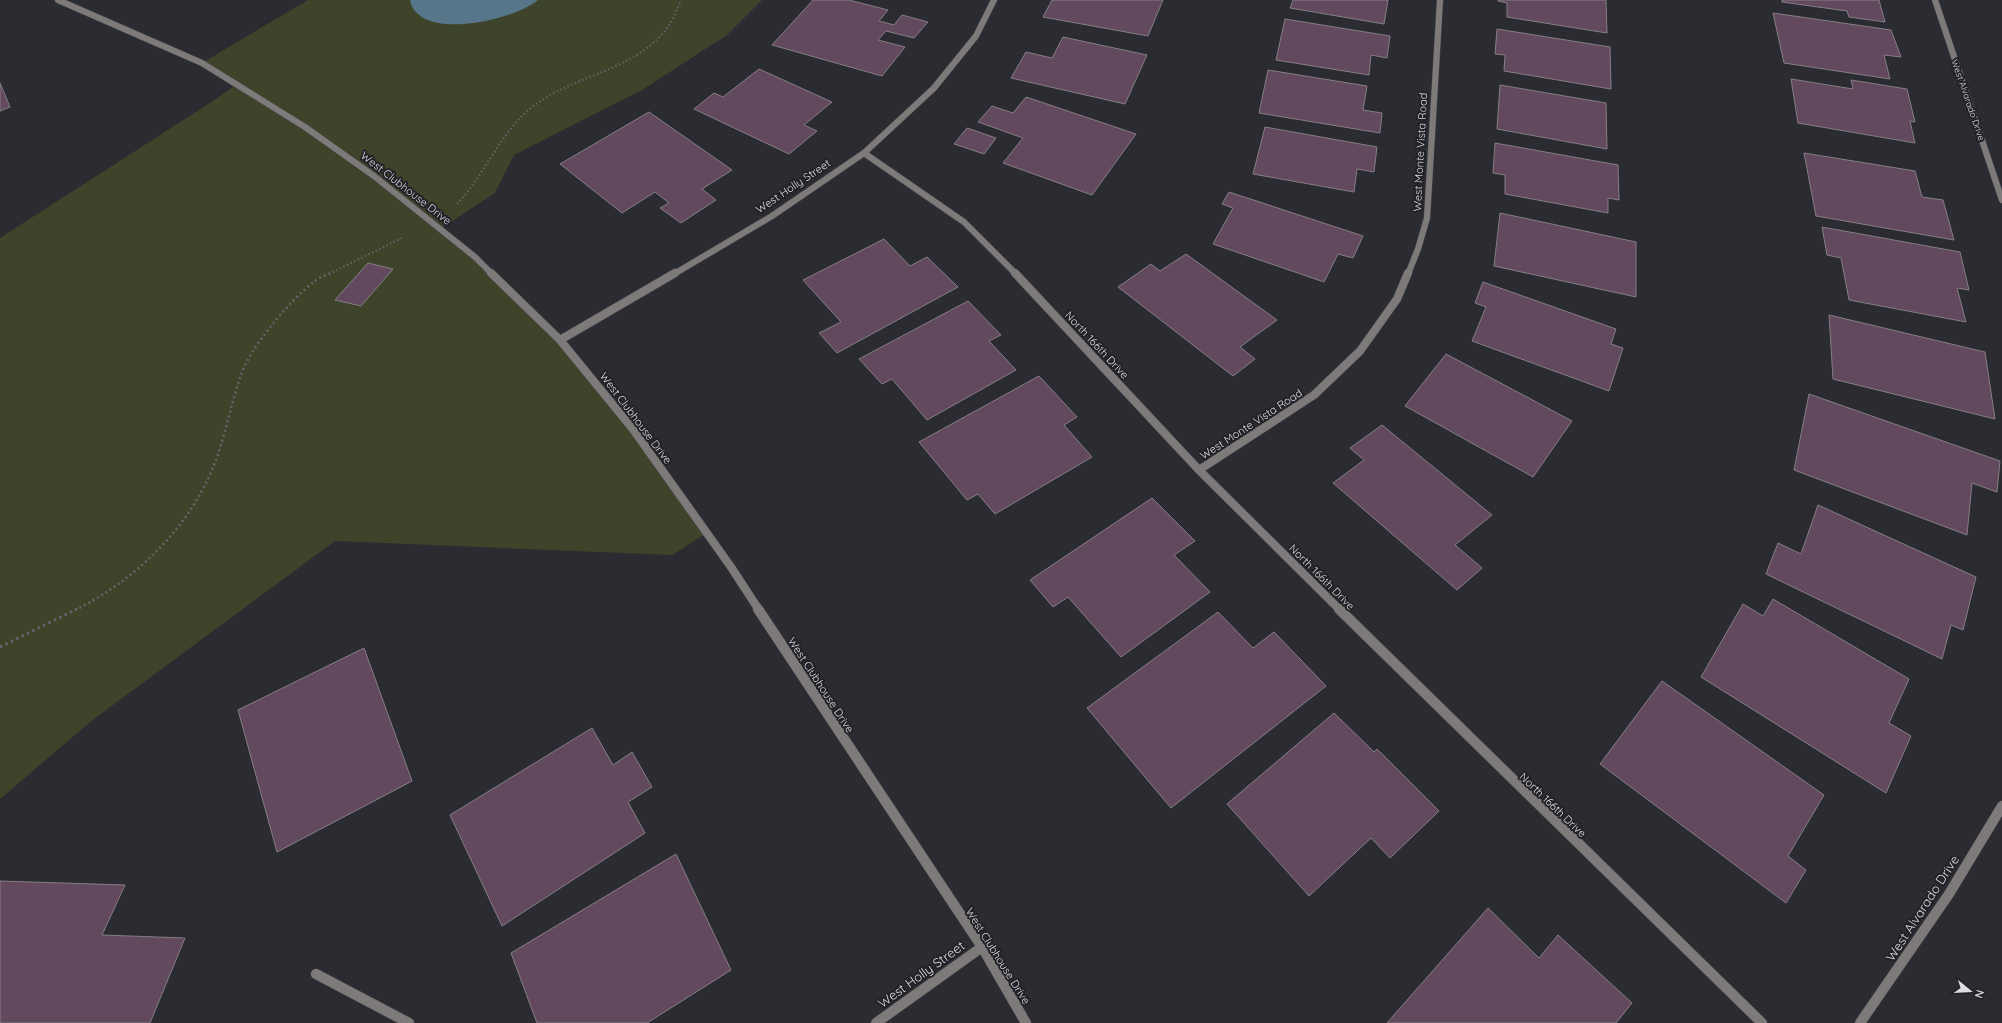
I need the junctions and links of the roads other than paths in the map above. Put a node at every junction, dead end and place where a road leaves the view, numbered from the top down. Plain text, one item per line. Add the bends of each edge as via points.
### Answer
1 (58, 0) edge
2 (994, 0) edge
3 (1440, 0) edge
4 (1934, 0) edge
5 (864, 153) junction
6 (2002, 200) edge
7 (560, 340) junction
8 (1199, 470) junction
9 (2002, 806) edge
10 (982, 947) junction
11 (316, 974) dead end
12 (409, 1023) edge
13 (876, 1023) edge
14 (1026, 1023) edge
15 (1762, 1023) edge
16 (1860, 1023) edge

1 - 7 street, West Clubhouse Drive via 202,63 305,127 374,176 475,257
2 - 5 street, West Holly Street via 976,36 934,88
3 - 8 street, West Monte Vista Road via 1427,218 1418,249 1397,298 1360,351 1314,395
4 - 6 street, West Alvarado Drive
5 - 7 street, West Holly Street via 772,216
5 - 8 street, North 166th Drive via 964,222 1004,261
7 - 10 street, West Clubhouse Drive via 632,428 731,567
8 - 15 street, North 166th Drive via 1474,743
9 - 16 street, West Alvarado Drive via 1949,894
10 - 13 street, West Holly Street
10 - 14 street, West Clubhouse Drive
11 - 12 street

